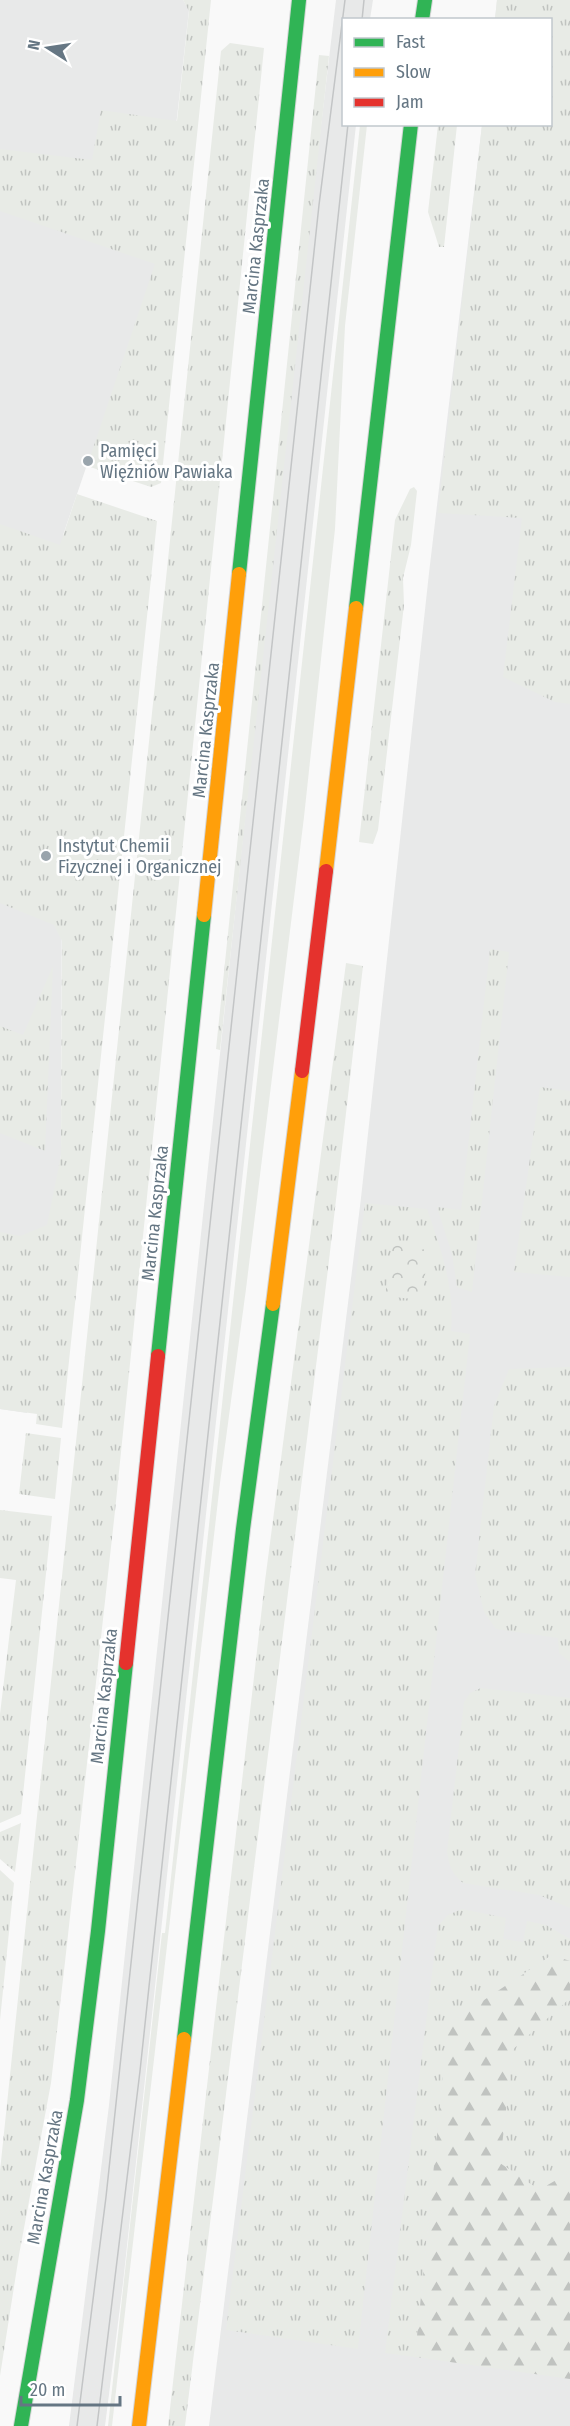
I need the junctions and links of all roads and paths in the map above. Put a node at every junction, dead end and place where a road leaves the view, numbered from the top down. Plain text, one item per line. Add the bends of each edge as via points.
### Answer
1 (299, 0) edge
2 (425, 0) edge
3 (422, 18) edge
4 (411, 126) edge
5 (21, 2426) edge
6 (139, 2426) edge

1 - 5 main road, Marcina Kasprzaka via 98,1931 77,2100
2 - 3 main road
4 - 6 main road via 322,909 243,1529

